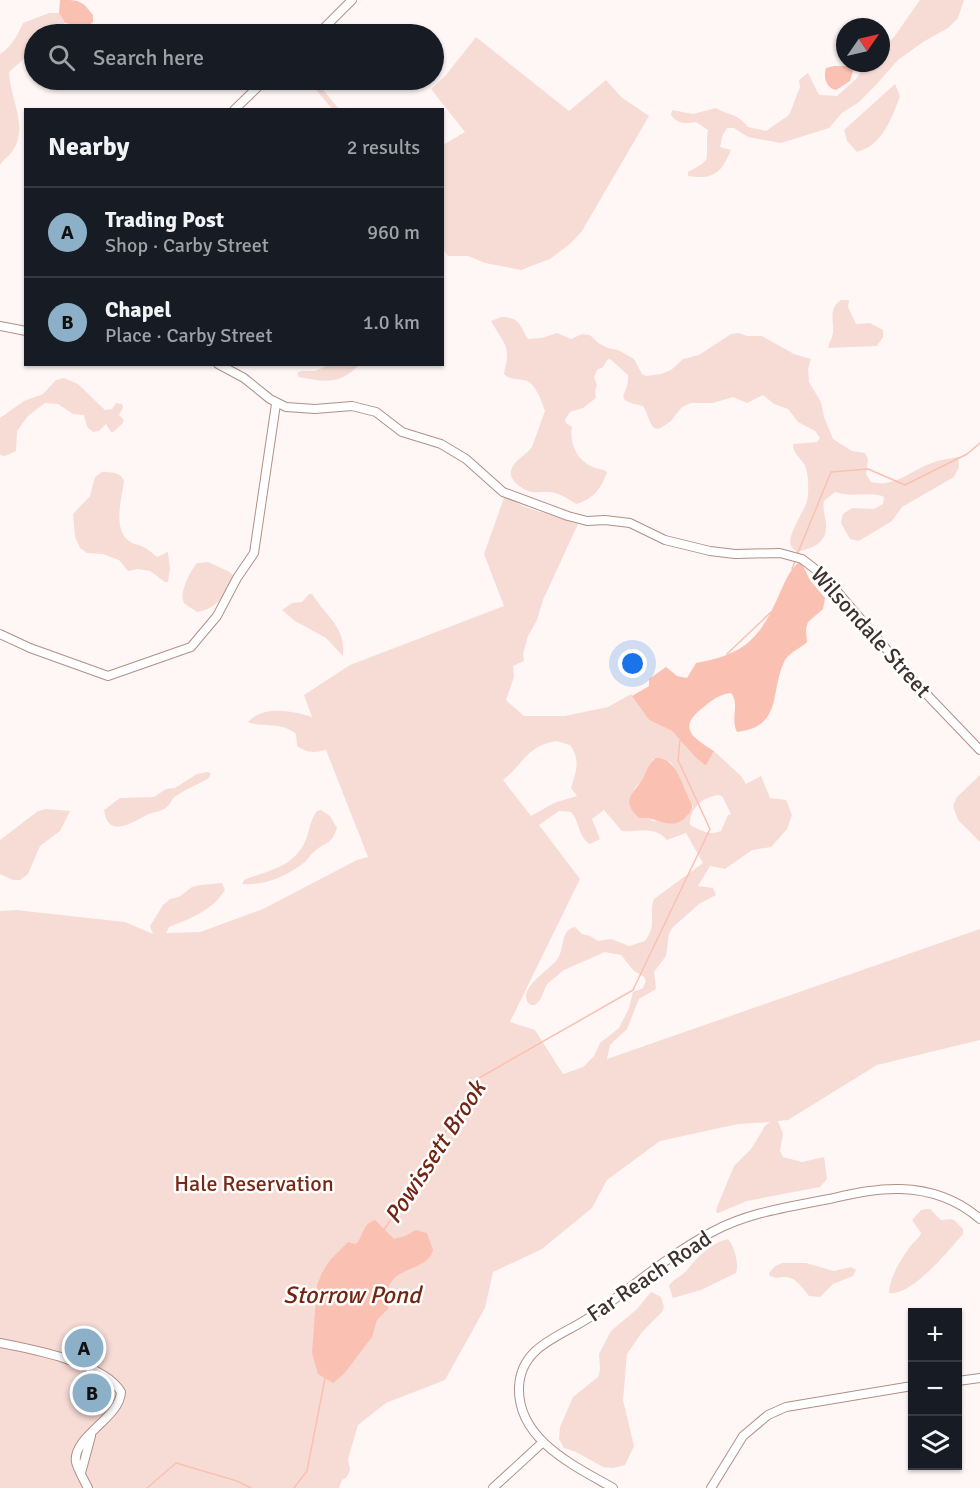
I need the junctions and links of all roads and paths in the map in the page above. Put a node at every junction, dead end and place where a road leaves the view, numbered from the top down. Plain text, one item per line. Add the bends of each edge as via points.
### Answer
1 (352, 0) edge
2 (328, 24) edge
3 (255, 90) edge
4 (236, 108) edge
5 (0, 326) edge
6 (24, 331) edge
7 (222, 366) edge
8 (276, 404) junction
9 (0, 634) edge
10 (980, 750) edge
11 (980, 1219) edge
12 (0, 1343) edge
13 (980, 1378) edge
14 (962, 1380) edge
15 (908, 1387) edge
16 (543, 1442) junction
17 (88, 1488) edge
18 (493, 1488) edge
19 (613, 1488) edge
20 (711, 1488) edge

1 - 2 street
3 - 4 street
5 - 6 street
7 - 8 street, Wilsondale Street
8 - 9 street via 254,553 217,616 190,647 108,676
8 - 10 street, Wilsondale Street via 302,409 369,409 402,432 441,444 466,459 503,492 579,520 630,524 665,540 710,551 798,557 824,576 911,678
11 - 16 street, Far Reach Road via 955,1201 901,1189 760,1212 713,1231 592,1316 536,1348 521,1374 519,1389 522,1408
12 - 17 street via 73,1363 98,1372 117,1385 121,1392 118,1403 76,1454 76,1464
13 - 14 street
15 - 20 street via 786,1407 768,1415 743,1436
16 - 18 street
16 - 19 street, Far Reach Road

